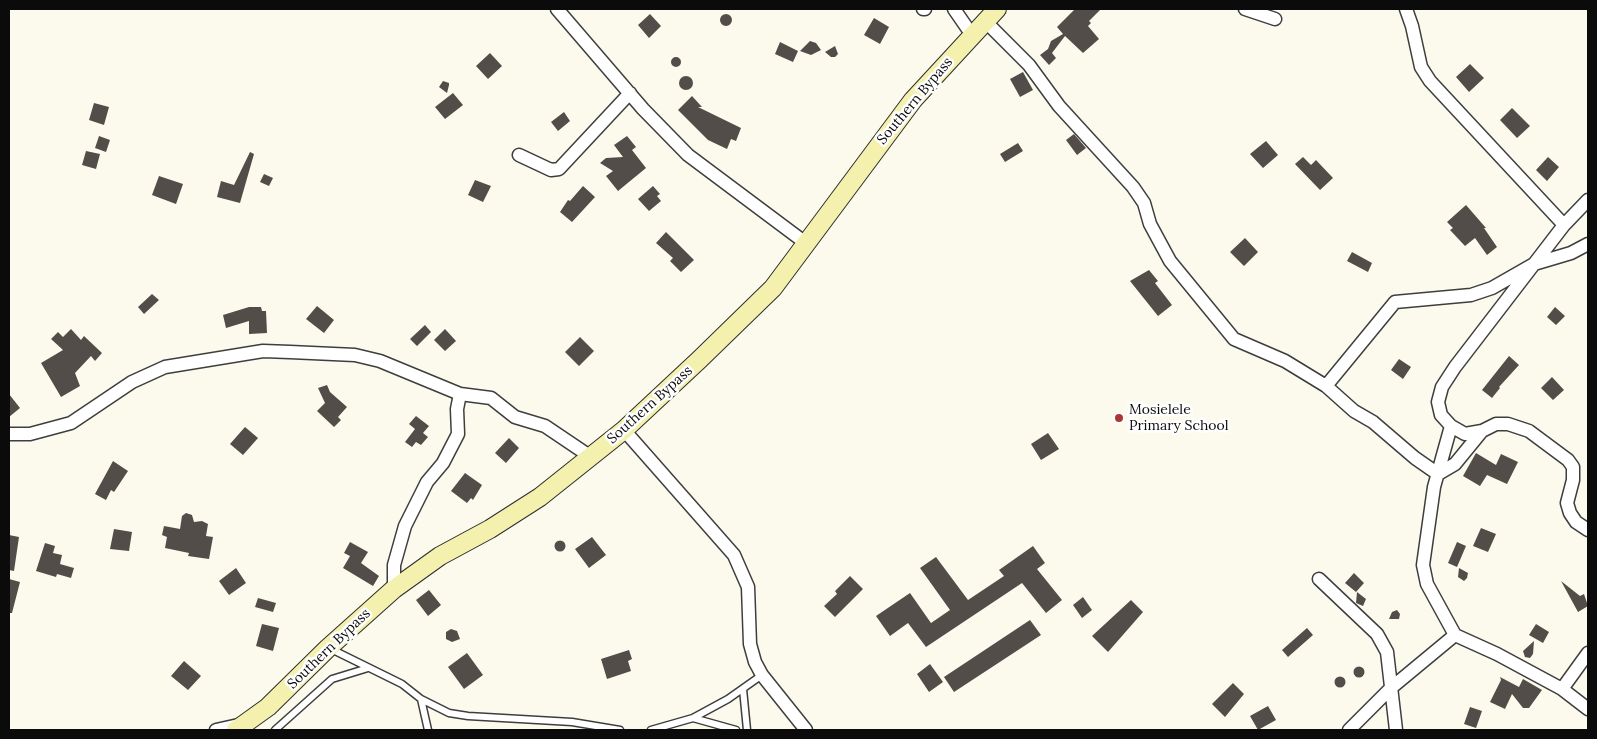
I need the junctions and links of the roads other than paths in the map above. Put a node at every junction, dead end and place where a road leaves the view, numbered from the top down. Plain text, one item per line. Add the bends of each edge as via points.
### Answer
1 (557, 9) edge
2 (954, 9) edge
3 (1245, 9) edge
4 (1406, 9) edge
5 (991, 15) edge
6 (1275, 19) dead end
7 (972, 35) junction
8 (630, 93) junction
9 (519, 155) dead end
10 (1588, 200) edge
11 (1564, 225) junction
12 (807, 244) junction
13 (1588, 244) edge
14 (1534, 264) junction
15 (1326, 386) junction
16 (460, 394) junction
17 (1451, 426) junction
18 (624, 430) junction
19 (1482, 431) junction
20 (9, 434) edge
21 (591, 457) junction
22 (1438, 474) junction
23 (1588, 530) edge
24 (1319, 579) dead end
25 (394, 589) junction
26 (1455, 635) junction
27 (328, 648) junction
28 (1588, 653) edge
29 (368, 668) junction
30 (762, 675) junction
31 (743, 688) junction
32 (1391, 688) junction
33 (1562, 689) junction
34 (421, 699) junction
35 (1588, 710) edge
36 (693, 718) junction
37 (242, 726) edge
38 (216, 730) edge
39 (275, 730) edge
40 (428, 730) edge
41 (620, 730) edge
42 (651, 730) edge
43 (736, 730) edge
44 (747, 730) edge
45 (804, 730) edge
46 (1350, 730) edge
47 (1396, 730) edge

1 - 8 street
2 - 7 street
3 - 6 street
4 - 11 street via 1421,67 1430,81
5 - 7 street, Southern Bypass
5 - 15 street via 1059,106 1133,187 1144,203 1150,224 1170,261 1234,339 1285,361
7 - 12 street, Southern Bypass via 887,132
8 - 9 street via 559,169 550,170
8 - 12 street via 688,155
10 - 11 street
11 - 14 street
12 - 18 street, Southern Bypass via 756,305
13 - 14 street via 1571,253
14 - 15 street via 1492,288 1471,295 1395,302
14 - 17 street via 1442,386 1438,402 1441,415
15 - 22 street
16 - 20 street via 380,361 355,355 263,352 165,367 132,382 71,423 30,434
16 - 21 street via 491,398 515,417 549,428
16 - 25 street via 458,434 443,463 427,482 405,526 394,565
17 - 19 street via 1465,434
17 - 22 street
18 - 21 street, Southern Bypass
18 - 30 street via 734,555 748,587 750,644
19 - 22 street via 1455,464
19 - 23 street via 1496,424 1529,431 1568,460 1573,468 1567,503 1576,522
21 - 25 street, Southern Bypass via 526,506 440,556
22 - 26 street via 1424,555 1424,574
24 - 32 street via 1377,634 1387,652
25 - 27 street, Southern Bypass
26 - 32 street
26 - 33 street
27 - 29 lane
27 - 37 street, Southern Bypass via 289,688
28 - 33 street
29 - 34 lane via 402,684
29 - 39 lane via 332,679
30 - 31 lane
30 - 45 street
31 - 36 lane
31 - 44 lane
32 - 46 street
32 - 47 street
33 - 35 street
34 - 40 lane
34 - 41 lane via 449,713 468,716 572,722
36 - 42 lane
36 - 43 lane
37 - 38 street

